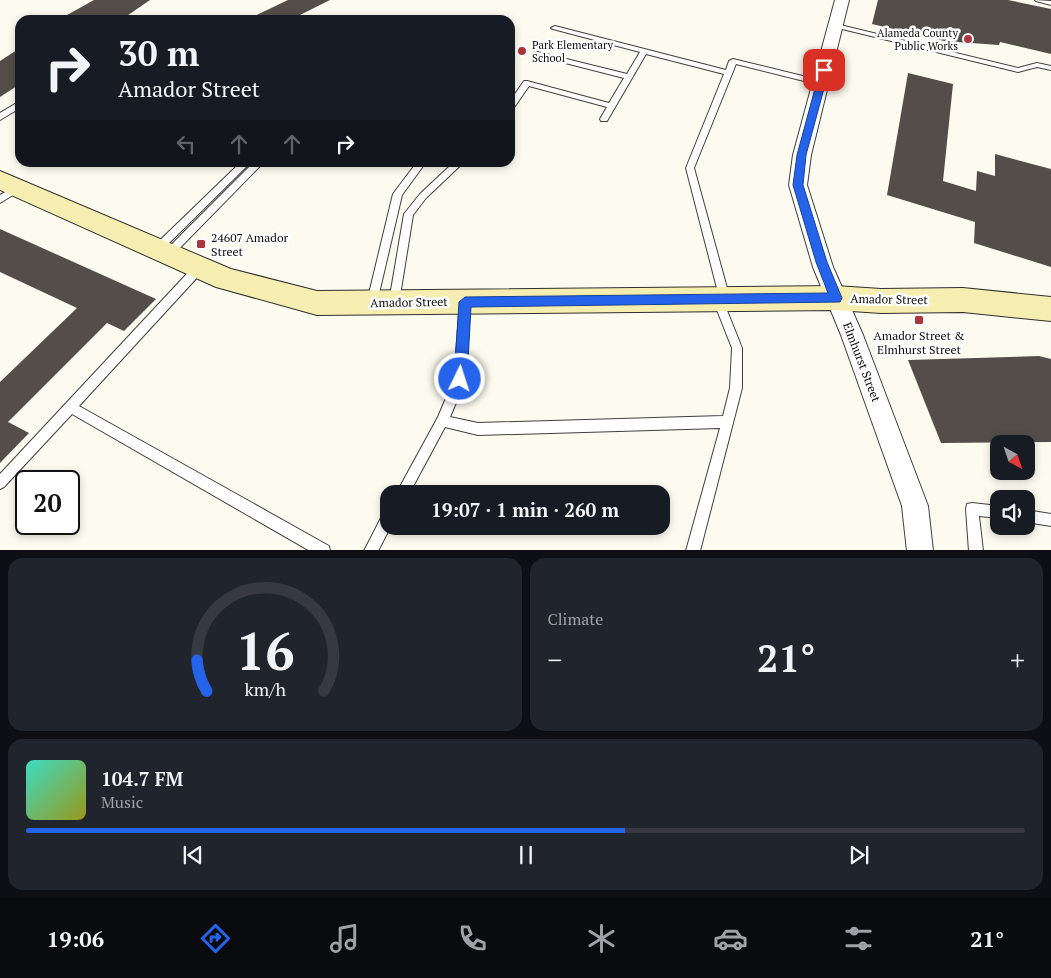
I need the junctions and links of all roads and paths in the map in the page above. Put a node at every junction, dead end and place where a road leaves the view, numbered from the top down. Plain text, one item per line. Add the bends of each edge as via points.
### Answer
1 (842, 0) edge
2 (1038, 0) edge
3 (1051, 3) edge
4 (836, 26) junction
5 (555, 28) dead end
6 (644, 51) junction
7 (537, 53) dead end
8 (1051, 68) edge
9 (728, 73) junction
10 (628, 78) junction
11 (820, 83) junction
12 (515, 100) edge
13 (611, 106) junction
14 (15, 107) edge
15 (0, 117) edge
16 (604, 119) dead end
17 (241, 167) edge
18 (254, 167) edge
19 (418, 167) edge
20 (455, 167) edge
21 (6, 190) edge
22 (162, 251) junction
23 (200, 267) junction
24 (836, 298) junction
25 (722, 300) junction
26 (465, 302) junction
27 (382, 303) junction
28 (1051, 309) edge
29 (70, 407) junction
30 (442, 421) junction
31 (727, 422) junction
32 (0, 484) edge
33 (407, 485) edge
34 (990, 511) edge
35 (1035, 517) edge
36 (1051, 520) edge
37 (380, 533) edge
38 (324, 550) edge
39 (370, 550) edge
40 (693, 550) edge
41 (920, 550) edge
42 (976, 550) edge

1 - 4 street, Elmhurst Street
2 - 3 lane
4 - 8 lane via 1018,70 1037,65
4 - 11 street, Elmhurst Street
5 - 6 lane
6 - 9 lane
6 - 10 lane
7 - 10 lane
9 - 11 lane via 733,61
9 - 25 lane via 690,168
10 - 13 lane
11 - 24 street, Elmhurst Street via 798,185
12 - 13 lane via 527,83
13 - 16 lane
14 - 15 lane
17 - 22 lane
18 - 22 lane
19 - 27 lane via 398,194 391,214
20 - 27 lane via 409,214
21 - 22 street, Amador Street
22 - 23 street, Amador Street
23 - 27 street, Amador Street via 226,280 316,303
23 - 29 lane
24 - 25 street, Amador Street
24 - 28 street, Amador Street via 962,300
24 - 41 street, Elmhurst Street via 915,506
25 - 26 street, Amador Street
25 - 31 lane via 737,348 736,388
26 - 27 street, Amador Street
26 - 30 lane via 460,379
29 - 32 lane
29 - 38 lane
30 - 31 lane via 478,429
30 - 33 lane
31 - 40 lane
34 - 42 lane via 972,509
35 - 36 lane
37 - 39 lane

